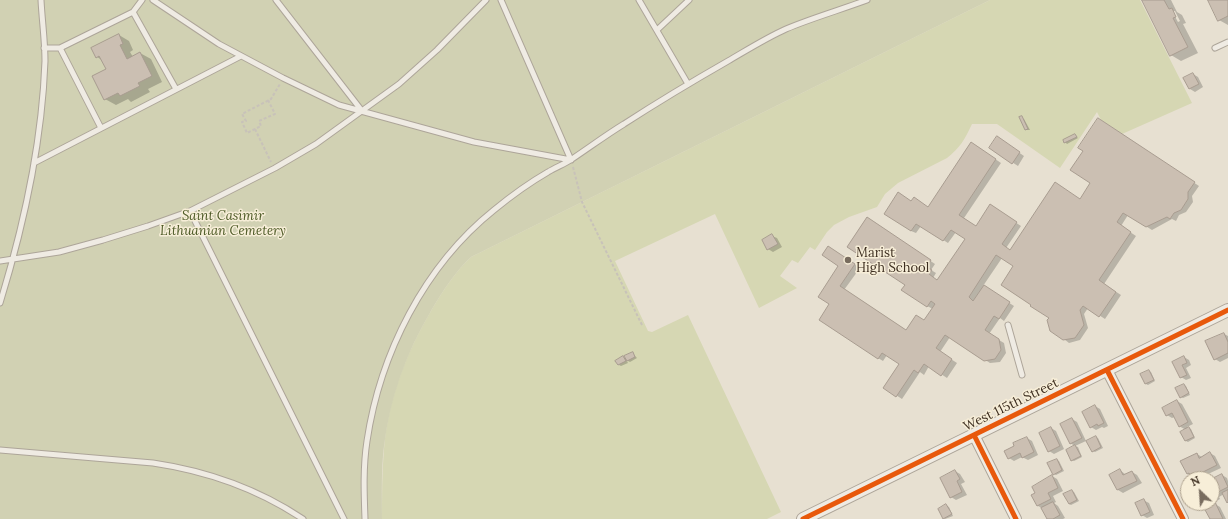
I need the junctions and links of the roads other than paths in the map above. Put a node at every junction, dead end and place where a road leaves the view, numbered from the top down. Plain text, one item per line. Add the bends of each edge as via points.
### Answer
1 (41, 0) edge
2 (142, 0) edge
3 (153, 0) edge
4 (276, 0) edge
5 (486, 0) edge
6 (501, 0) edge
7 (639, 0) edge
8 (689, 0) edge
9 (867, 0) edge
10 (133, 12) junction
11 (657, 30) junction
12 (1228, 42) edge
13 (44, 48) junction
14 (60, 48) junction
15 (1215, 48) dead end
16 (241, 56) junction
17 (688, 84) junction
18 (176, 89) junction
19 (362, 111) junction
20 (101, 128) junction
21 (571, 160) junction
22 (34, 163) junction
23 (190, 211) junction
24 (13, 260) junction
25 (0, 261) edge
26 (0, 303) edge
27 (1228, 310) edge
28 (1008, 325) dead end
29 (1107, 370) junction
30 (1022, 375) dead end
31 (974, 436) junction
32 (0, 450) edge
33 (303, 519) edge
34 (344, 519) edge
35 (365, 519) edge
36 (803, 519) edge
37 (1016, 519) edge
38 (1183, 519) edge

1 - 13 lane
2 - 10 lane
3 - 16 lane
4 - 19 lane
5 - 19 lane via 399,84
6 - 21 lane
7 - 11 lane
8 - 11 lane
9 - 17 lane via 764,40
10 - 14 lane
10 - 18 lane
11 - 17 lane
12 - 15 lane
13 - 14 lane
13 - 22 lane via 45,60
14 - 20 lane
16 - 18 lane
16 - 19 lane via 339,105
17 - 21 lane via 599,139
18 - 20 lane
19 - 21 lane via 474,142
19 - 23 lane via 316,144 275,168
20 - 22 lane
21 - 35 lane via 522,188 492,211 442,263 417,300 394,343 374,405 364,480
22 - 24 lane
23 - 24 lane via 103,240 59,252
23 - 34 lane
24 - 25 lane
24 - 26 lane
27 - 29 street, West 115th Street
28 - 30 lane
29 - 31 street, West 115th Street
29 - 38 street
31 - 36 street, West 115th Street
31 - 37 street
32 - 33 lane via 179,467 263,496

